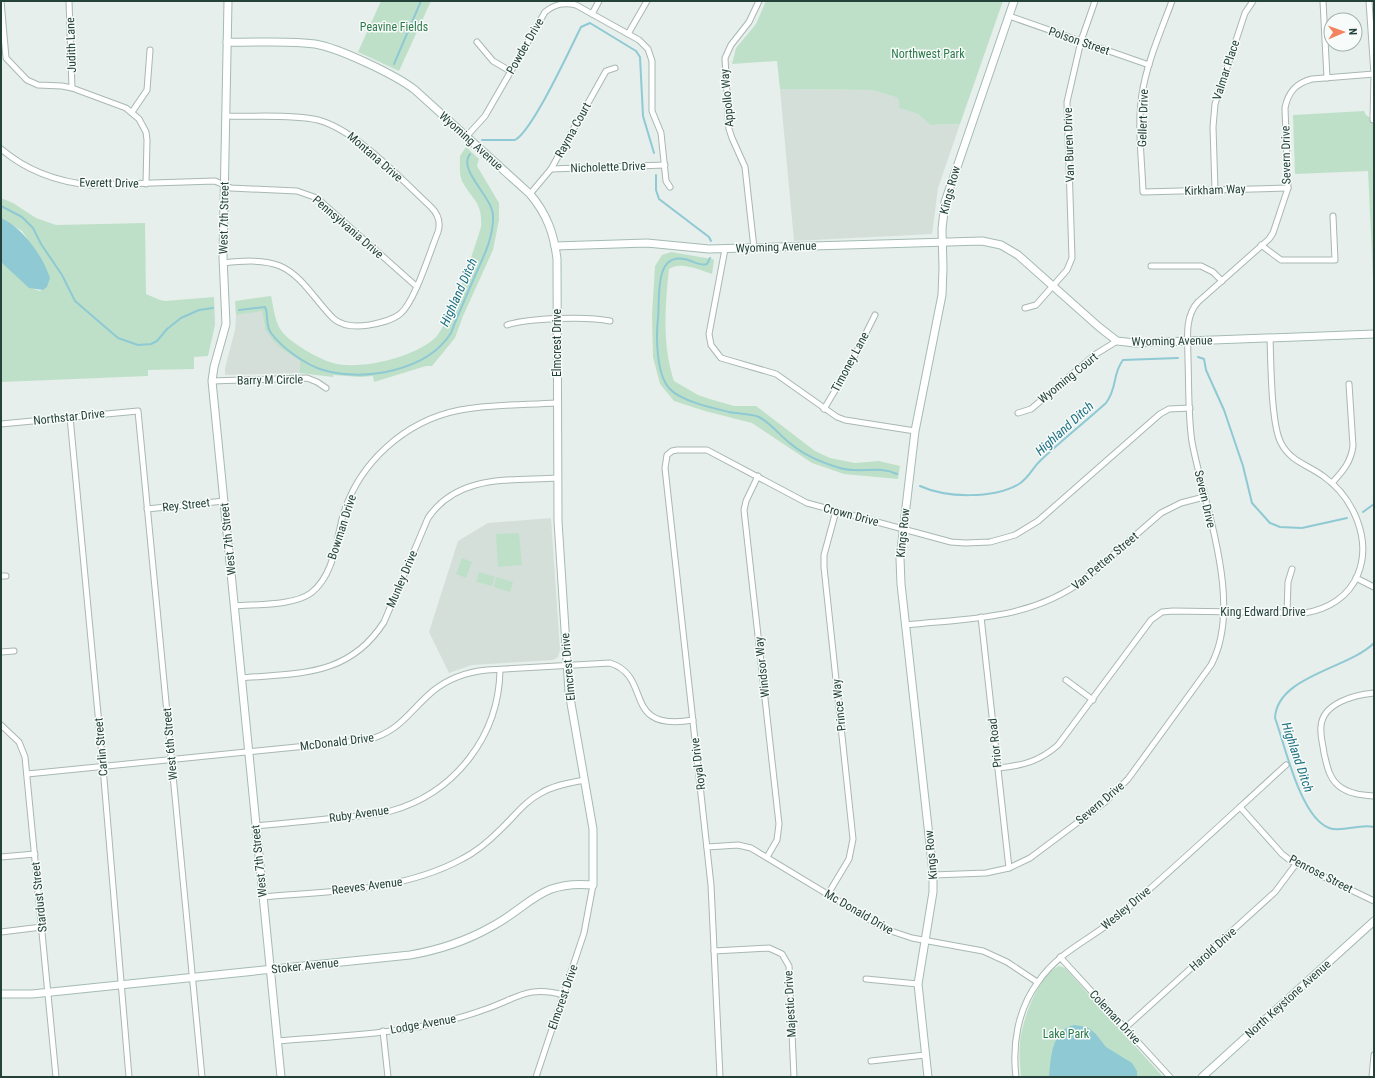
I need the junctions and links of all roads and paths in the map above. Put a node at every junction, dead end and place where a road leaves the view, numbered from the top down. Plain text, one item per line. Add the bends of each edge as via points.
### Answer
1 (1, 1) edge
2 (69, 1) edge
3 (228, 1) edge
4 (599, 1) edge
5 (647, 1) edge
6 (759, 1) edge
7 (1014, 1) edge
8 (1095, 1) edge
9 (1172, 1) edge
10 (1253, 1) edge
11 (1323, 1) edge
12 (1369, 1) edge
13 (592, 14) junction
14 (1009, 16) junction
15 (628, 34) junction
16 (1081, 41) junction
17 (227, 42) junction
18 (477, 42) dead end
19 (150, 50) dead end
20 (1149, 65) junction
21 (615, 68) dead end
22 (510, 71) junction
23 (1374, 74) edge
24 (1326, 78) junction
25 (72, 88) junction
26 (132, 112) junction
27 (226, 116) junction
28 (1374, 120) edge
29 (466, 137) junction
30 (1, 149) edge
31 (665, 165) junction
32 (551, 169) junction
33 (146, 184) junction
34 (224, 184) junction
35 (670, 187) dead end
36 (1288, 188) junction
37 (1216, 190) junction
38 (1143, 192) joint
39 (530, 194) junction
40 (1333, 216) dead end
41 (942, 242) junction
42 (1261, 245) junction
43 (555, 246) junction
44 (754, 248) junction
45 (725, 249) junction
46 (223, 263) junction
47 (1151, 266) dead end
48 (1222, 281) junction
49 (416, 286) junction
50 (1053, 286) junction
51 (1026, 308) dead end
52 (875, 314) dead end
53 (557, 320) junction
54 (610, 321) dead end
55 (507, 325) dead end
56 (1374, 334) edge
57 (1270, 338) junction
58 (1117, 341) junction
59 (1188, 341) junction
60 (212, 381) junction
61 (1349, 384) dead end
62 (326, 388) dead end
63 (557, 403) junction
64 (1190, 408) junction
65 (824, 409) junction
66 (138, 411) joint
67 (1018, 412) dead end
68 (70, 417) junction
69 (1, 424) edge
70 (915, 432) junction
71 (668, 453) joint
72 (758, 476) junction
73 (557, 478) junction
74 (1332, 483) junction
75 (1204, 497) junction
76 (224, 501) junction
77 (147, 509) junction
78 (836, 511) junction
79 (903, 528) junction
80 (1292, 569) dead end
81 (1356, 578) junction
82 (1374, 587) edge
83 (234, 606) junction
84 (1223, 612) junction
85 (1287, 613) junction
86 (981, 617) junction
87 (906, 625) junction
88 (14, 651) dead end
89 (1, 652) edge
90 (567, 665) junction
91 (500, 670) junction
92 (241, 678) junction
93 (1066, 680) dead end
94 (1374, 693) edge
95 (1093, 700) junction
96 (693, 720) junction
97 (1, 725) edge
98 (248, 752) junction
99 (171, 760) junction
100 (1286, 765) dead end
101 (103, 767) junction
102 (998, 768) junction
103 (27, 774) junction
104 (584, 780) junction
105 (1374, 796) edge
106 (1240, 807) junction
107 (256, 826) junction
108 (707, 847) junction
109 (35, 854) junction
110 (1, 857) edge
111 (767, 857) junction
112 (1296, 864) junction
113 (1009, 868) junction
114 (934, 875) junction
115 (593, 885) junction
116 (828, 894) junction
117 (262, 897) junction
118 (1374, 901) edge
119 (1374, 921) edge
120 (42, 927) junction
121 (1, 932) edge
122 (924, 940) junction
123 (714, 951) junction
124 (1060, 957) junction
125 (270, 970) junction
126 (192, 978) junction
127 (866, 979) dead end
128 (1037, 982) junction
129 (918, 984) junction
130 (121, 985) junction
131 (48, 992) junction
132 (1, 994) edge
133 (564, 995) junction
134 (1124, 1029) junction
135 (383, 1031) junction
136 (277, 1041) junction
137 (925, 1055) junction
138 (1374, 1055) edge
139 (871, 1061) dead end
140 (56, 1077) edge
141 (129, 1077) edge
142 (202, 1077) edge
143 (280, 1077) edge
144 (388, 1077) edge
145 (536, 1077) edge
146 (720, 1077) edge
147 (794, 1077) edge
148 (928, 1077) edge
149 (1016, 1077) edge
150 (1170, 1077) edge
151 (1202, 1077) edge
152 (1372, 1077) edge

1 - 25 street via 5,53 9,63 32,83
2 - 25 street, Judith Lane
3 - 17 street, West 7th Street
4 - 13 street
5 - 15 street
6 - 44 street, Appollo Way via 749,22 727,51 724,65 729,129 746,171
7 - 14 street, Kings Row
8 - 16 street, Van Buren Drive
9 - 20 street, Gellert Drive
10 - 37 street, Valmar Place via 1245,13 1215,104 1213,127
11 - 24 street
12 - 23 street
13 - 15 street, Powder Drive
13 - 22 street, Powder Drive via 570,3 550,7 540,17
14 - 16 street, Polson Street
14 - 41 street, Kings Row via 947,194
15 - 31 street, Powder Drive via 644,44 651,55 652,111 660,133
16 - 20 street, Polson Street
16 - 50 street, Van Buren Drive via 1067,102 1072,258 1067,270
17 - 27 street, West 7th Street
17 - 29 street, Wyoming Avenue via 309,44 331,48 406,84
18 - 22 street via 494,61
19 - 26 street via 147,90
20 - 38 street, Gellert Drive via 1140,112
21 - 32 street, Rayma Court via 606,71
22 - 29 street, Powder Drive via 485,116
23 - 24 street, Severn Drive
23 - 28 street
24 - 36 street, Severn Drive via 1298,84 1286,101
25 - 26 street
26 - 33 street via 143,125 147,140
27 - 34 street, West 7th Street
27 - 49 street, Montana Drive via 309,118 335,126 357,140 438,216 438,232
29 - 39 street, Wyoming Avenue
30 - 33 street, Everett Drive via 34,171 61,180 91,185
31 - 32 street, Nicholette Drive
31 - 35 street, Powder Drive via 666,181
32 - 39 street, Rayma Court
33 - 34 street, Everett Drive via 215,181
34 - 46 street, West 7th Street
34 - 49 street, Pennsylvania Drive via 234,189 297,190 311,194
36 - 37 street, Kirkham Way
36 - 42 street, Severn Drive via 1273,233
37 - 38 street, Kirkham Way
39 - 43 street, Wyoming Avenue via 548,222
40 - 42 street via 1335,260 1281,260
41 - 44 street, Wyoming Avenue
41 - 50 street, Wyoming Avenue via 982,241 1001,245 1018,255
41 - 70 street, Kings Row via 942,295
42 - 48 street, Severn Drive
43 - 45 street, Wyoming Avenue via 647,243
43 - 53 street, Elmcrest Drive
44 - 45 street, Wyoming Avenue
45 - 65 street via 710,329 713,349 727,361 776,374
46 - 49 street, Montana Drive via 266,262 279,266 298,279 335,319 348,326 366,325 395,317 408,304
46 - 60 street, West 7th Street via 226,324
47 - 48 street via 1201,266 1213,272
48 - 59 street, Severn Drive via 1198,302 1191,312
50 - 51 street, Van Buren Drive via 1036,305
50 - 58 street, Wyoming Avenue
52 - 65 street, Timoney Lane via 849,367
53 - 54 street
53 - 55 street
53 - 63 street, Elmcrest Drive
56 - 57 street, Wyoming Avenue
57 - 59 street, Wyoming Avenue
57 - 74 street, King Edward Drive via 1276,426 1281,442 1291,456
58 - 59 street, Wyoming Avenue
58 - 67 street, Wyoming Court via 1096,354 1031,409
59 - 64 street, Severn Drive
60 - 62 street, Barry M Circle via 307,378
60 - 76 street, West 7th Street
61 - 74 street via 1352,454 1344,470
63 - 73 street, Elmcrest Drive
63 - 83 street, Bowman Drive via 461,410 431,420 407,432 379,455 354,490 323,582 307,596
64 - 75 street, Severn Drive via 1192,442
64 - 79 street, Crown Drive via 1169,409 1160,414 1038,521 1014,535 990,542 965,543 951,542
65 - 70 street via 845,420
66 - 68 street, Northstar Drive
66 - 77 street, West 6th Street
68 - 69 street, Northstar Drive
68 - 101 street, Carlin Street
70 - 79 street, Kings Row
71 - 72 street, Crown Drive via 687,449 707,450
71 - 96 street, Royal Drive via 665,468
72 - 78 street, Crown Drive via 807,503
72 - 111 street, Windsor Way via 748,495 744,510 779,824 777,840
73 - 90 street, Elmcrest Drive
73 - 92 street, Munley Drive via 482,483 456,491 428,518 384,622 361,650 347,660 322,670
74 - 81 street, King Edward Drive via 1350,506 1359,527 1363,550
75 - 84 street, Severn Drive via 1222,576
75 - 86 street, Van Petten Street via 1180,503 1161,513 1084,580 1057,598 1026,610
76 - 77 street, Rey Street
76 - 83 street, West 7th Street
77 - 99 street, West 6th Street
78 - 79 street, Crown Drive
78 - 116 street, Prince Way via 824,555 824,567 853,839 850,860
79 - 87 street, Kings Row via 900,567
80 - 85 street via 1288,582
81 - 82 street
81 - 85 street, King Edward Drive via 1342,597 1326,608 1305,613
83 - 92 street, West 7th Street
84 - 85 street, King Edward Drive
84 - 95 street, King Edward Drive via 1173,611 1157,615
84 - 113 street, Severn Drive via 1220,645 1211,665 1128,779 1105,802 1030,858
86 - 87 street, Van Petten Street
86 - 102 street, Prior Road
87 - 114 street, Kings Row
88 - 89 street
90 - 91 street, McDonald Drive
90 - 96 street, McDonald Drive via 614,665 629,677 642,705 652,717 665,722
90 - 104 street, Elmcrest Drive
91 - 98 street, McDonald Drive via 476,671 449,681 432,692 394,729 375,738
91 - 107 street, Ruby Avenue via 497,703 483,739 460,770 436,790 418,801 378,814
92 - 98 street, West 7th Street
93 - 95 street
94 - 105 street via 1333,706 1322,718 1320,732 1327,769 1335,782 1347,791
95 - 102 street, King Edward Drive via 1065,737 1050,752 1030,763
96 - 108 street, Royal Drive
97 - 103 street, Stardust Street via 19,742 25,757
98 - 99 street, McDonald Drive
98 - 107 street, West 7th Street
99 - 101 street, McDonald Drive
99 - 126 street, West 6th Street
100 - 106 street, Wesley Drive
101 - 103 street, McDonald Drive
101 - 130 street, Carlin Street
102 - 113 street, Prior Road
103 - 109 street, Stardust Street
104 - 115 street, Elmcrest Drive via 593,829
104 - 117 street, Reeves Avenue via 541,793 526,803 499,831 472,852 431,874 387,885
106 - 112 street, Penrose Street via 1282,854
106 - 124 street, Wesley Drive via 1118,916
107 - 117 street, West 7th Street
108 - 111 street, Mc Donald Drive via 738,845 751,848
108 - 123 street, Royal Drive
109 - 110 street
109 - 120 street, Stardust Street
111 - 116 street, Mc Donald Drive
112 - 118 street, Penrose Street
112 - 134 street, Harold Drive via 1275,892
113 - 114 street, Severn Drive via 986,873
114 - 122 street, Kings Row
115 - 125 street, Stoker Avenue via 568,884 548,889 503,921 458,942 425,952
115 - 133 street, Elmcrest Drive via 584,933
116 - 122 street, Mc Donald Drive via 885,929
117 - 125 street, West 7th Street
119 - 151 street, North Keystone Avenue
120 - 121 street
120 - 131 street, Stardust Street
122 - 128 street, Mc Donald Drive via 967,947 992,955
122 - 129 street, Kings Row
123 - 146 street, Royal Drive
123 - 147 street, Majestic Drive via 769,948 777,950 785,957 790,975
124 - 128 street, Wesley Drive
124 - 134 street, Coleman Drive
125 - 126 street, Stoker Avenue
125 - 136 street, West 7th Street
126 - 130 street, Stoker Avenue
126 - 142 street, West 6th Street
127 - 129 street
128 - 149 street, Wesley Drive via 1026,1003 1017,1032
129 - 137 street, Kings Row
130 - 131 street, Stoker Avenue
130 - 141 street, Carlin Street
131 - 132 street, Stoker Avenue
131 - 140 street, Stardust Street
133 - 135 street, Lodge Avenue via 549,991 531,991 448,1022
133 - 145 street, Elmcrest Drive
134 - 150 street, Coleman Drive
135 - 136 street, Lodge Avenue
135 - 144 street
136 - 143 street, West 7th Street
137 - 139 street
137 - 148 street, Kings Row
138 - 152 street

